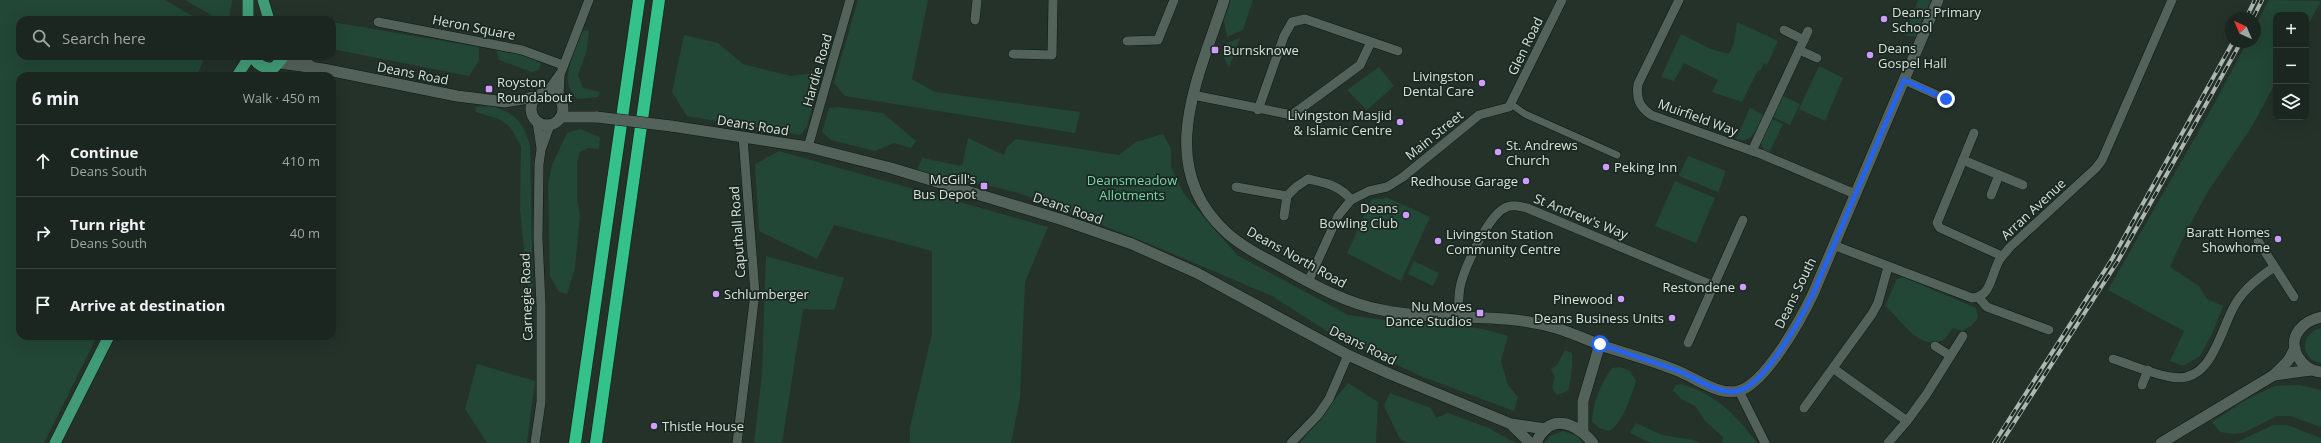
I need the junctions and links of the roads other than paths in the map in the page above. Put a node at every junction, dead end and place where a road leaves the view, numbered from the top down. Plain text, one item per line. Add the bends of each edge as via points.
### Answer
1 (248, 0) edge
2 (263, 0) edge
3 (589, 0) edge
4 (639, 0) edge
5 (660, 0) edge
6 (850, 0) edge
7 (977, 0) edge
8 (1053, 0) edge
9 (1174, 0) edge
10 (1224, 0) edge
11 (1562, 0) edge
12 (1678, 0) edge
13 (1938, 0) edge
14 (2172, 0) edge
15 (248, 16) edge
16 (268, 16) edge
17 (975, 20) dead end
18 (378, 22) dead end
19 (1784, 30) dead end
20 (1127, 41) dead end
21 (1371, 42) junction
22 (1800, 50) junction
23 (1398, 51) dead end
24 (1013, 54) dead end
25 (1817, 58) dead end
26 (249, 60) edge
27 (254, 60) edge
28 (282, 60) edge
29 (302, 60) edge
30 (563, 65) junction
31 (315, 68) junction
32 (240, 72) edge
33 (262, 72) edge
34 (335, 72) edge
35 (336, 72) edge
36 (560, 75) junction
37 (1904, 80) junction
38 (547, 92) junction
39 (1193, 95) junction
40 (535, 98) junction
41 (1946, 99) dead end
42 (506, 102) junction
43 (1511, 104) junction
44 (561, 107) junction
45 (1258, 110) junction
46 (534, 118) junction
47 (550, 125) junction
48 (1974, 133) dead end
49 (743, 137) junction
50 (808, 147) junction
51 (541, 150) junction
52 (1752, 150) junction
53 (1617, 154) dead end
54 (1963, 160) junction
55 (1999, 175) junction
56 (2023, 185) dead end
57 (1236, 187) dead end
58 (1855, 194) junction
59 (1991, 194) dead end
60 (1287, 196) junction
61 (1351, 200) junction
62 (1284, 216) dead end
63 (1743, 220) dead end
64 (2258, 241) dead end
65 (1833, 245) junction
66 (2002, 256) junction
67 (1888, 267) junction
68 (2274, 267) junction
69 (1308, 282) junction
70 (1714, 286) junction
71 (2294, 297) dead end
72 (1979, 298) junction
73 (1458, 317) junction
74 (2321, 317) edge
75 (2049, 330) dead end
76 (1963, 336) dead end
77 (107, 340) edge
78 (1688, 343) dead end
79 (1600, 344) junction
80 (1935, 346) dead end
81 (2295, 348) junction
82 (1348, 355) junction
83 (1949, 355) junction
84 (2113, 359) dead end
85 (1834, 368) junction
86 (2148, 370) junction
87 (2316, 371) edge
88 (2274, 375) junction
89 (2142, 385) dead end
90 (1739, 391) junction
91 (1583, 401) junction
92 (1804, 408) dead end
93 (1907, 421) junction
94 (1566, 423) junction
95 (1512, 424) junction
96 (1546, 429) junction
97 (1583, 431) junction
98 (56, 443) edge
99 (535, 443) edge
100 (576, 443) edge
101 (596, 443) edge
102 (737, 443) edge
103 (1291, 443) edge
104 (1530, 443) edge
105 (1536, 443) edge
106 (1594, 443) edge
107 (1765, 443) edge
108 (1888, 443) edge
109 (2161, 443) edge

1 - 15 main road
2 - 16 main road
3 - 30 street
4 - 100 highway
5 - 101 highway
6 - 50 street, Hardie Road
7 - 17 street
8 - 24 street via 1052,55
9 - 20 street via 1158,40
10 - 39 street, Deans North Road
11 - 43 street, Glen Road
12 - 52 street, Muirfield Way via 1638,84 1637,96 1640,105 1651,115
13 - 37 street, Deans South
14 - 66 street, Arran Avenue via 2102,160
18 - 30 street, Heron Square via 522,50
19 - 22 street via 1806,35
21 - 23 street
21 - 45 street via 1360,65 1298,113 1292,115
21 - 45 street via 1305,19 1292,22 1284,36
22 - 25 street
22 - 52 street
26 - 32 main road
27 - 33 main road
28 - 31 street, Deans Road
28 - 33 main road via 276,67
29 - 31 street, Deans Road
30 - 36 street
31 - 34 street, Deans Road
35 - 42 street, Deans Road via 457,96
36 - 38 street
36 - 44 street
37 - 41 street
37 - 58 street, Deans South
38 - 40 street
38 - 44 street
39 - 45 street
39 - 69 street, Deans North Road via 1185,140 1191,179 1198,196 1210,215 1227,233
40 - 42 street, Deans Road
40 - 46 street via 530,108
42 - 46 street, Deans Road
43 - 53 street via 1525,114
43 - 61 street, Main Street via 1479,115 1403,177 1386,187
44 - 47 street
44 - 49 street, Deans Road, bridge via 583,116
46 - 47 street
46 - 51 street, Carnegie Road
47 - 51 street, Carnegie Road
48 - 54 street
49 - 50 street, Deans Road
49 - 102 street, Caputhall Road via 755,293
50 - 82 street, Deans Road via 1000,200 1132,244 1197,273
51 - 99 street, Carnegie Road via 538,238 541,402
52 - 58 street, Muirfield Way
54 - 55 street
54 - 66 street via 1937,223 1940,228
55 - 56 street
55 - 59 street
57 - 60 street via 1255,193
58 - 65 street, Deans South
60 - 61 street via 1296,186 1308,179 1329,183 1345,192
60 - 62 street
61 - 69 street, Main Street via 1338,216
63 - 70 street
64 - 68 street
65 - 67 street
65 - 90 street, Deans South via 1796,328 1761,374 1748,387
66 - 72 street, Arran Avenue via 1986,291
67 - 72 street via 1972,298
67 - 85 street via 1878,303
68 - 71 street
68 - 86 street via 2252,284 2237,302 2210,360 2198,372 2183,377 2172,377
69 - 73 street, Deans North Road via 1350,302 1382,310
70 - 73 street, St Andrew's Way via 1527,208 1514,205 1504,208 1486,228 1461,283
70 - 78 street
72 - 75 street via 1987,307
73 - 79 street, Deans North Road via 1518,320 1555,328
74 - 81 street via 2309,321 2299,329
76 - 83 street
77 - 98 main road
79 - 90 street via 1677,370 1714,388 1727,392
79 - 91 street
80 - 83 street
81 - 87 street via 2300,361
81 - 88 street via 2288,361
82 - 95 street, Deans Road
82 - 103 street via 1329,399 1318,415
83 - 93 street via 1930,389
84 - 86 street
85 - 92 street
85 - 93 street
86 - 89 street
87 - 88 street
88 - 109 street
90 - 107 street
91 - 94 street via 1576,414
91 - 97 street
93 - 108 street
94 - 96 street
94 - 97 street
95 - 96 street, Deans Road
95 - 104 street, Deans Road
96 - 105 street
97 - 106 street

